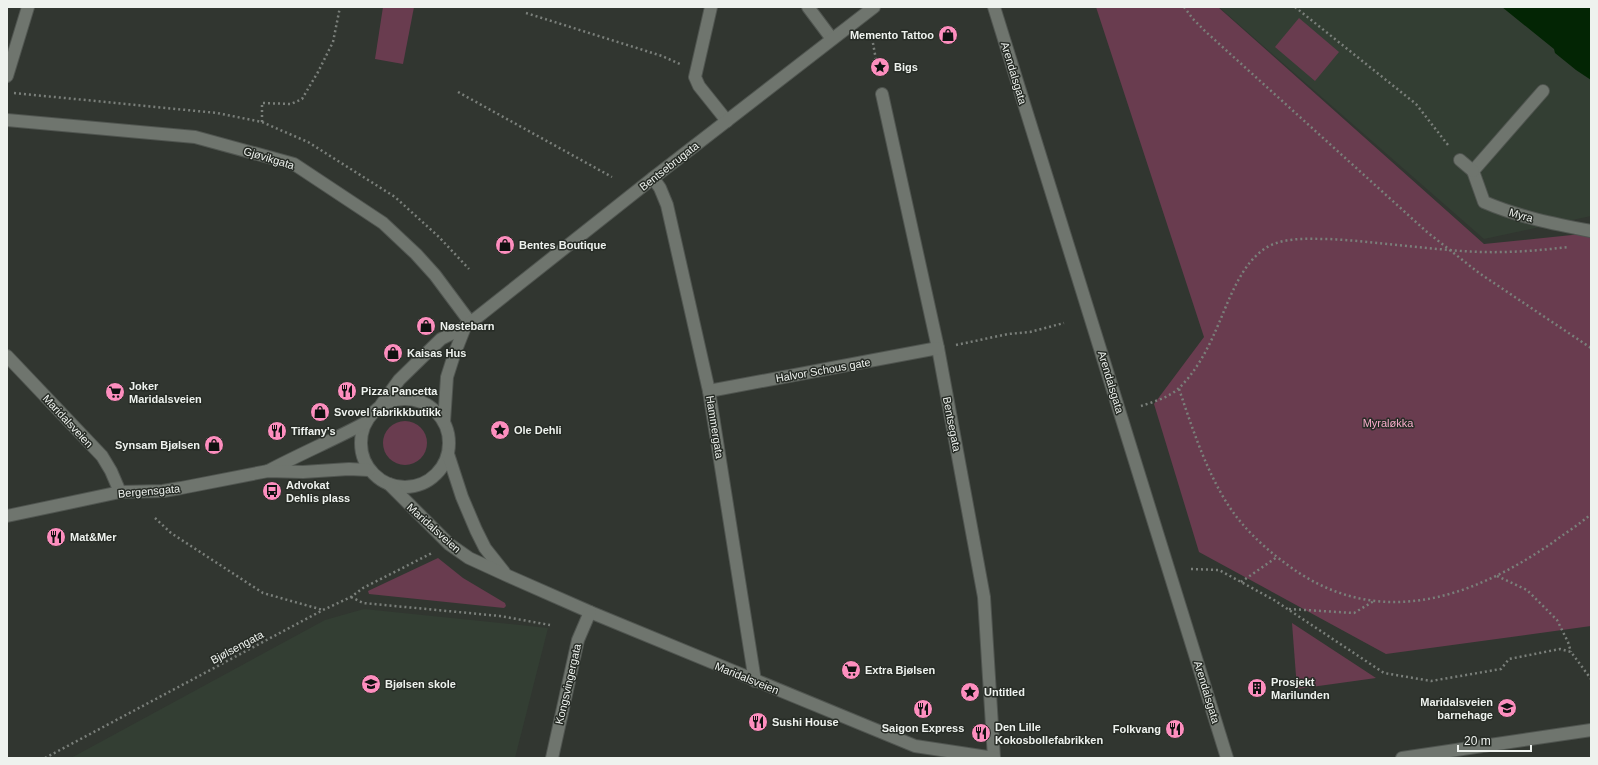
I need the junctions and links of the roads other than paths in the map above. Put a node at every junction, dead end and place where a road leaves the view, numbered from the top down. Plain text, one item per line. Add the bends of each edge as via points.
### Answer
1 (28, 7) edge
2 (711, 7) edge
3 (808, 7) edge
4 (874, 7) edge
5 (994, 7) edge
6 (832, 39) junction
7 (7, 76) edge
8 (1543, 91) dead end
9 (882, 94) road end
10 (7, 120) edge
11 (727, 121) junction
12 (1460, 160) road end
13 (1473, 172) junction
14 (653, 178) junction
15 (1591, 232) edge
16 (468, 325) junction
17 (938, 348) junction
18 (7, 356) edge
19 (709, 391) junction
20 (381, 405) junction
21 (365, 422) junction
22 (444, 422) junction
23 (448, 454) junction
24 (370, 470) junction
25 (268, 471) junction
26 (389, 484) junction
27 (120, 492) junction
28 (7, 516) edge
29 (506, 575) junction
30 (590, 612) junction
31 (755, 681) junction
32 (1591, 730) edge
33 (914, 752) edge
34 (552, 758) edge
35 (994, 758) edge
36 (1227, 758) edge
37 (1402, 758) edge

1 - 7 street
2 - 11 street via 695,77 699,86
3 - 6 street
4 - 6 street, Bentsebrugata
5 - 36 street, Arendalsgata
6 - 11 street, Bentsebrugata
8 - 13 street
9 - 17 street, Bentsegata
10 - 16 street, Gjøvikgata via 195,137 294,164 383,223 425,264
11 - 14 street, Bentsebrugata
12 - 13 street, Myra
13 - 15 street, Myra via 1484,202 1542,222
14 - 16 street, Bentsebrugata
14 - 19 street, Hammergata via 667,205
16 - 20 street, Bentsebrugata via 441,339 399,380
16 - 22 street via 447,377
17 - 19 street, Halvor Schous gate
17 - 35 street, Bentsegata via 984,598
18 - 27 street, Maridalsveien via 102,456
19 - 31 street, Hammergata
20 - 21 street
20 - 22 street via 400,398 421,401 430,406
21 - 24 street via 361,434 361,447
21 - 25 street, Bergensgata
22 - 23 street via 448,432
23 - 26 street via 443,466 425,483 413,487
23 - 29 street, Maridalsveien via 462,497 482,542
24 - 25 street, Bergensgata
24 - 26 street
25 - 27 street, Bergensgata via 169,490
26 - 29 street, Maridalsveien via 449,544 469,558
27 - 28 street, Bergensgata
29 - 30 street, Maridalsveien
30 - 31 street, Maridalsveien
30 - 34 street, Kongsvingergata via 578,640
31 - 33 street, Maridalsveien
32 - 37 street
33 - 35 street, Maridalsveien

